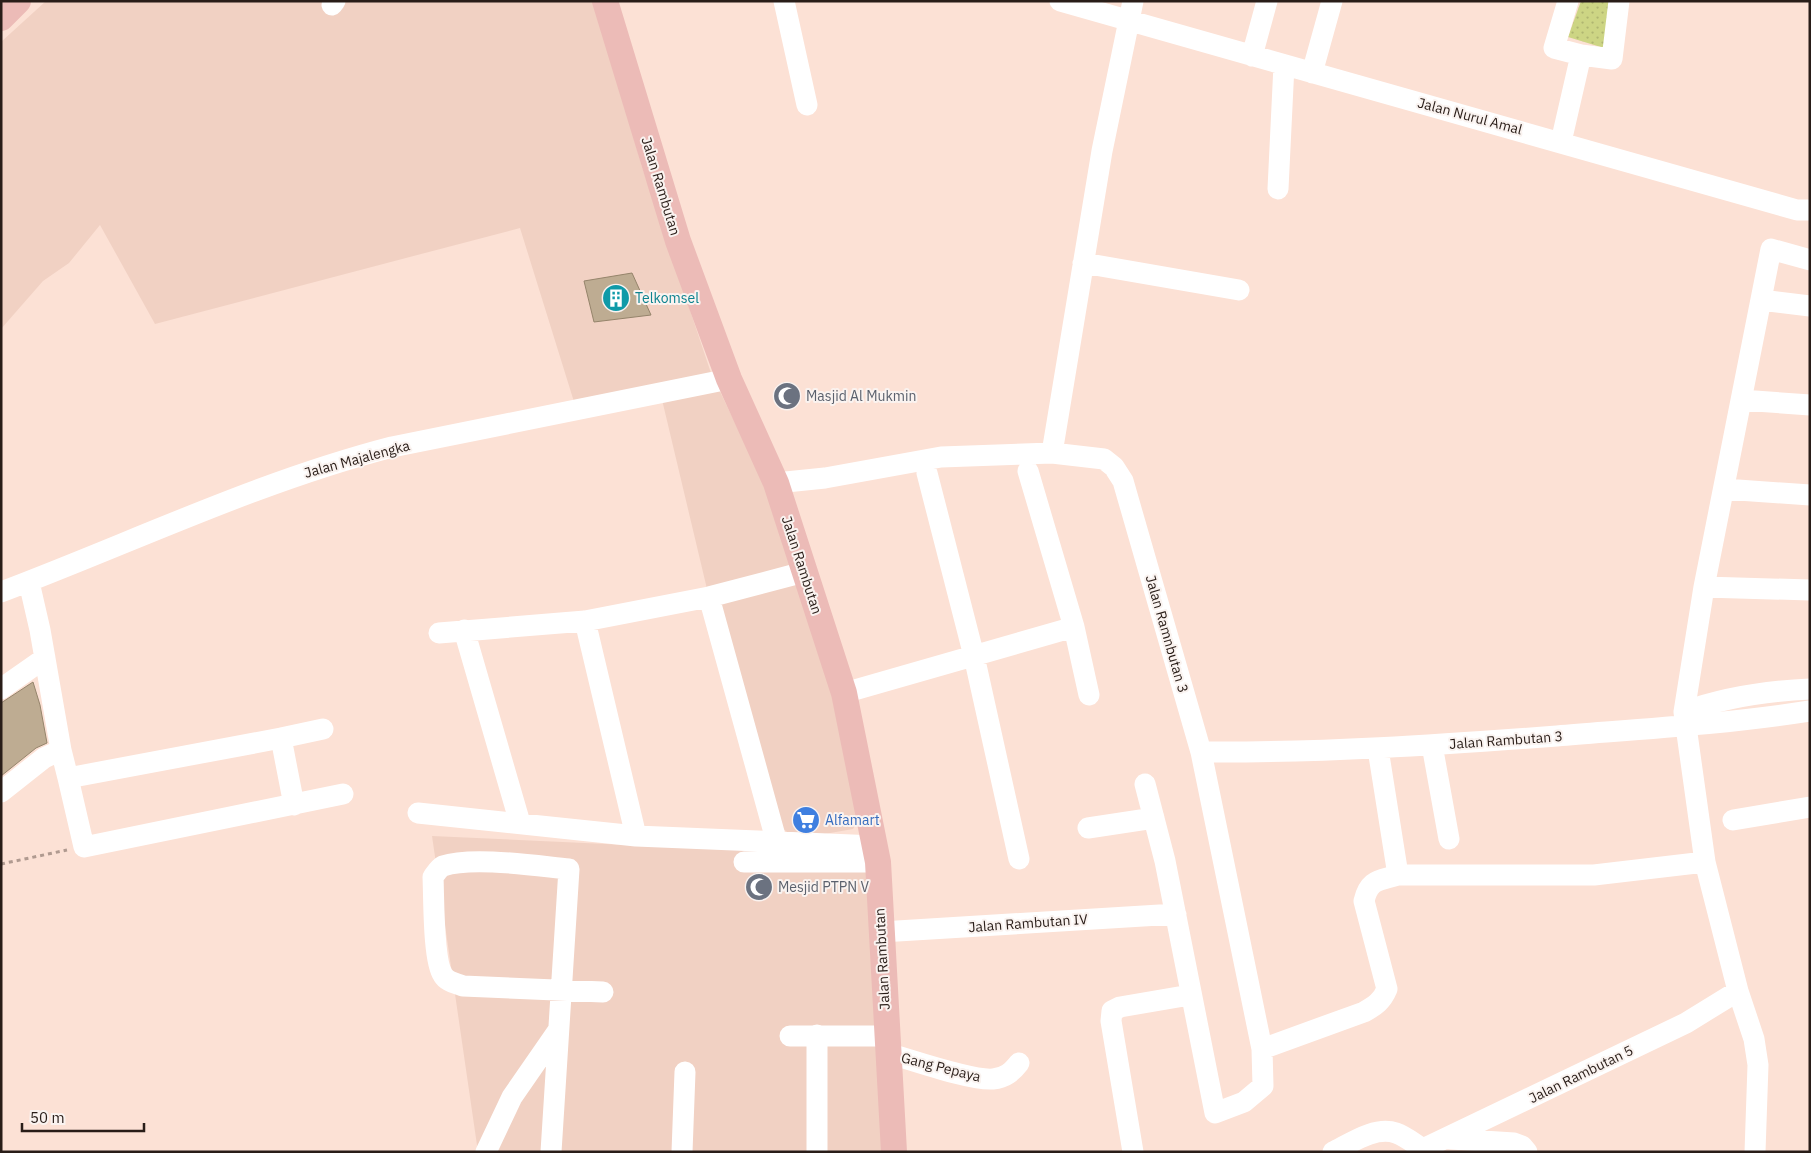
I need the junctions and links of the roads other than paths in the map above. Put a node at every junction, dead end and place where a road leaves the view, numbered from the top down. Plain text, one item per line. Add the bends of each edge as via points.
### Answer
1 (18, 1) edge
2 (605, 1) edge
3 (784, 1) edge
4 (1060, 1) edge
5 (1133, 1) edge
6 (1267, 1) edge
7 (1332, 1) edge
8 (1568, 1) edge
9 (1619, 1) edge
10 (1, 18) edge
11 (1130, 23) junction
12 (1581, 54) junction
13 (1252, 56) junction
14 (1284, 65) junction
15 (1312, 73) junction
16 (807, 105) dead end
17 (1561, 142) junction
18 (1278, 189) dead end
19 (1810, 210) edge
20 (1810, 260) edge
21 (1083, 264) junction
22 (1239, 290) dead end
23 (1761, 300) junction
24 (1810, 306) edge
25 (729, 379) junction
26 (1741, 400) junction
27 (1810, 405) edge
28 (1052, 452) junction
29 (1028, 471) dead end
30 (927, 473) dead end
31 (776, 483) junction
32 (1724, 489) junction
33 (1810, 496) edge
34 (804, 572) junction
35 (29, 582) junction
36 (1704, 587) junction
37 (1810, 590) edge
38 (1, 592) edge
39 (709, 597) junction
40 (585, 621) junction
41 (1074, 627) junction
42 (464, 630) junction
43 (439, 633) dead end
44 (974, 656) junction
45 (45, 658) junction
46 (1, 689) edge
47 (1810, 689) edge
48 (844, 693) junction
49 (1089, 695) dead end
50 (1810, 711) edge
51 (1686, 719) junction
52 (322, 729) dead end
53 (281, 738) junction
54 (1432, 745) junction
55 (1378, 748) junction
56 (61, 750) junction
57 (1201, 752) junction
58 (68, 778) junction
59 (1145, 784) dead end
60 (1, 792) edge
61 (343, 794) dead end
62 (294, 805) junction
63 (1810, 807) edge
64 (418, 813) dead end
65 (1154, 818) junction
66 (1733, 820) dead end
67 (520, 824) junction
68 (1088, 828) dead end
69 (636, 836) junction
70 (1449, 839) dead end
71 (777, 843) junction
72 (877, 854) junction
73 (1019, 859) dead end
74 (744, 862) dead end
75 (1705, 862) junction
76 (1398, 875) junction
77 (1176, 914) junction
78 (881, 932) junction
79 (560, 991) junction
80 (1738, 991) junction
81 (603, 992) dead end
82 (1190, 995) junction
83 (557, 1031) junction
84 (817, 1035) junction
85 (790, 1036) dead end
86 (887, 1045) junction
87 (1262, 1050) junction
88 (1019, 1064) dead end
89 (685, 1072) dead end
90 (1449, 1139) junction
91 (1423, 1151) edge
92 (486, 1152) edge
93 (551, 1152) edge
94 (682, 1152) edge
95 (817, 1152) edge
96 (894, 1152) edge
97 (1133, 1152) edge
98 (1333, 1152) edge
99 (1527, 1152) edge
100 (1755, 1152) edge

1 - 10 main road
2 - 25 main road, Jalan Rambutan via 678,241
3 - 16 street
4 - 11 street, Jalan Nurul Amal
5 - 11 street
6 - 13 street
7 - 15 street
8 - 12 street via 1554,48
9 - 12 street via 1612,59
11 - 13 street, Jalan Nurul Amal
11 - 21 street via 1102,151
12 - 17 street
13 - 14 street, Jalan Nurul Amal
14 - 15 street, Jalan Nurul Amal
14 - 18 street
15 - 17 street, Jalan Nurul Amal
17 - 19 street, Jalan Nurul Amal via 1797,210
20 - 23 street via 1771,249
21 - 22 street
21 - 28 street
23 - 24 street
23 - 26 street
25 - 31 main road, Jalan Rambutan
25 - 35 street, Jalan Majalengka via 392,447 348,459 228,500
26 - 27 street
26 - 32 street
28 - 31 street, Jalan Ramnbutan 3 via 941,457 825,478
28 - 57 street, Jalan Ramnbutan 3 via 1104,459 1123,481
29 - 41 street
30 - 44 street
31 - 34 main road, Jalan Rambutan
32 - 33 street
32 - 36 street
34 - 39 street
34 - 48 main road, Jalan Rambutan
35 - 38 street, Jalan Majalengka
35 - 45 street
36 - 37 street
36 - 51 street
39 - 40 street
39 - 71 street
40 - 42 street
40 - 69 street
41 - 44 street
41 - 49 street
42 - 43 street
42 - 67 street
44 - 48 street
44 - 73 street
45 - 46 street
45 - 56 street
47 - 51 street via 1775,691 1712,702
48 - 72 main road, Jalan Rambutan
50 - 51 street, Jalan Rambutan 3
51 - 54 street, Jalan Rambutan 3
51 - 75 street
52 - 53 street
53 - 58 street
53 - 62 street
54 - 55 street, Jalan Rambutan 3
54 - 70 street
55 - 57 street, Jalan Rambutan 3 via 1273,753
55 - 76 street
56 - 58 street
56 - 60 street via 44,758
57 - 87 street, Jalan Ramnbutan 3
58 - 62 street via 84,847
59 - 65 street
61 - 62 street
63 - 66 street
64 - 67 street
65 - 68 street
65 - 77 street
67 - 69 street
69 - 71 street
71 - 72 street
72 - 74 street
72 - 78 main road, Jalan Rambutan
75 - 76 street via 1594,875
75 - 80 street
76 - 87 street via 1372,883 1364,901 1386,989 1383,998 1364,1012
77 - 78 street, Jalan Rambutan IV
77 - 82 street
78 - 86 main road, Jalan Rambutan
79 - 79 street via 463,986 443,976 438,960 433,877 441,866 491,862 569,869
79 - 81 street
79 - 83 street
80 - 90 street, Jalan Rambutan 5 via 1686,1023
80 - 100 street via 1754,1039 1758,1065
82 - 87 street, Jalan Ramnbutan 3 via 1215,1113 1244,1102 1263,1086
82 - 97 street via 1112,1011
83 - 92 street via 512,1097
83 - 93 street
84 - 85 street, Gang Pepaya
84 - 86 street, Gang Pepaya
84 - 95 street
86 - 88 street, Gang Pepaya via 960,1073 992,1079 1007,1076
86 - 96 main road, Jalan Rambutan
89 - 94 street
90 - 91 street, Jalan Rambutan 5
90 - 99 street via 1514,1143
91 - 98 street via 1396,1133 1384,1132 1372,1133

